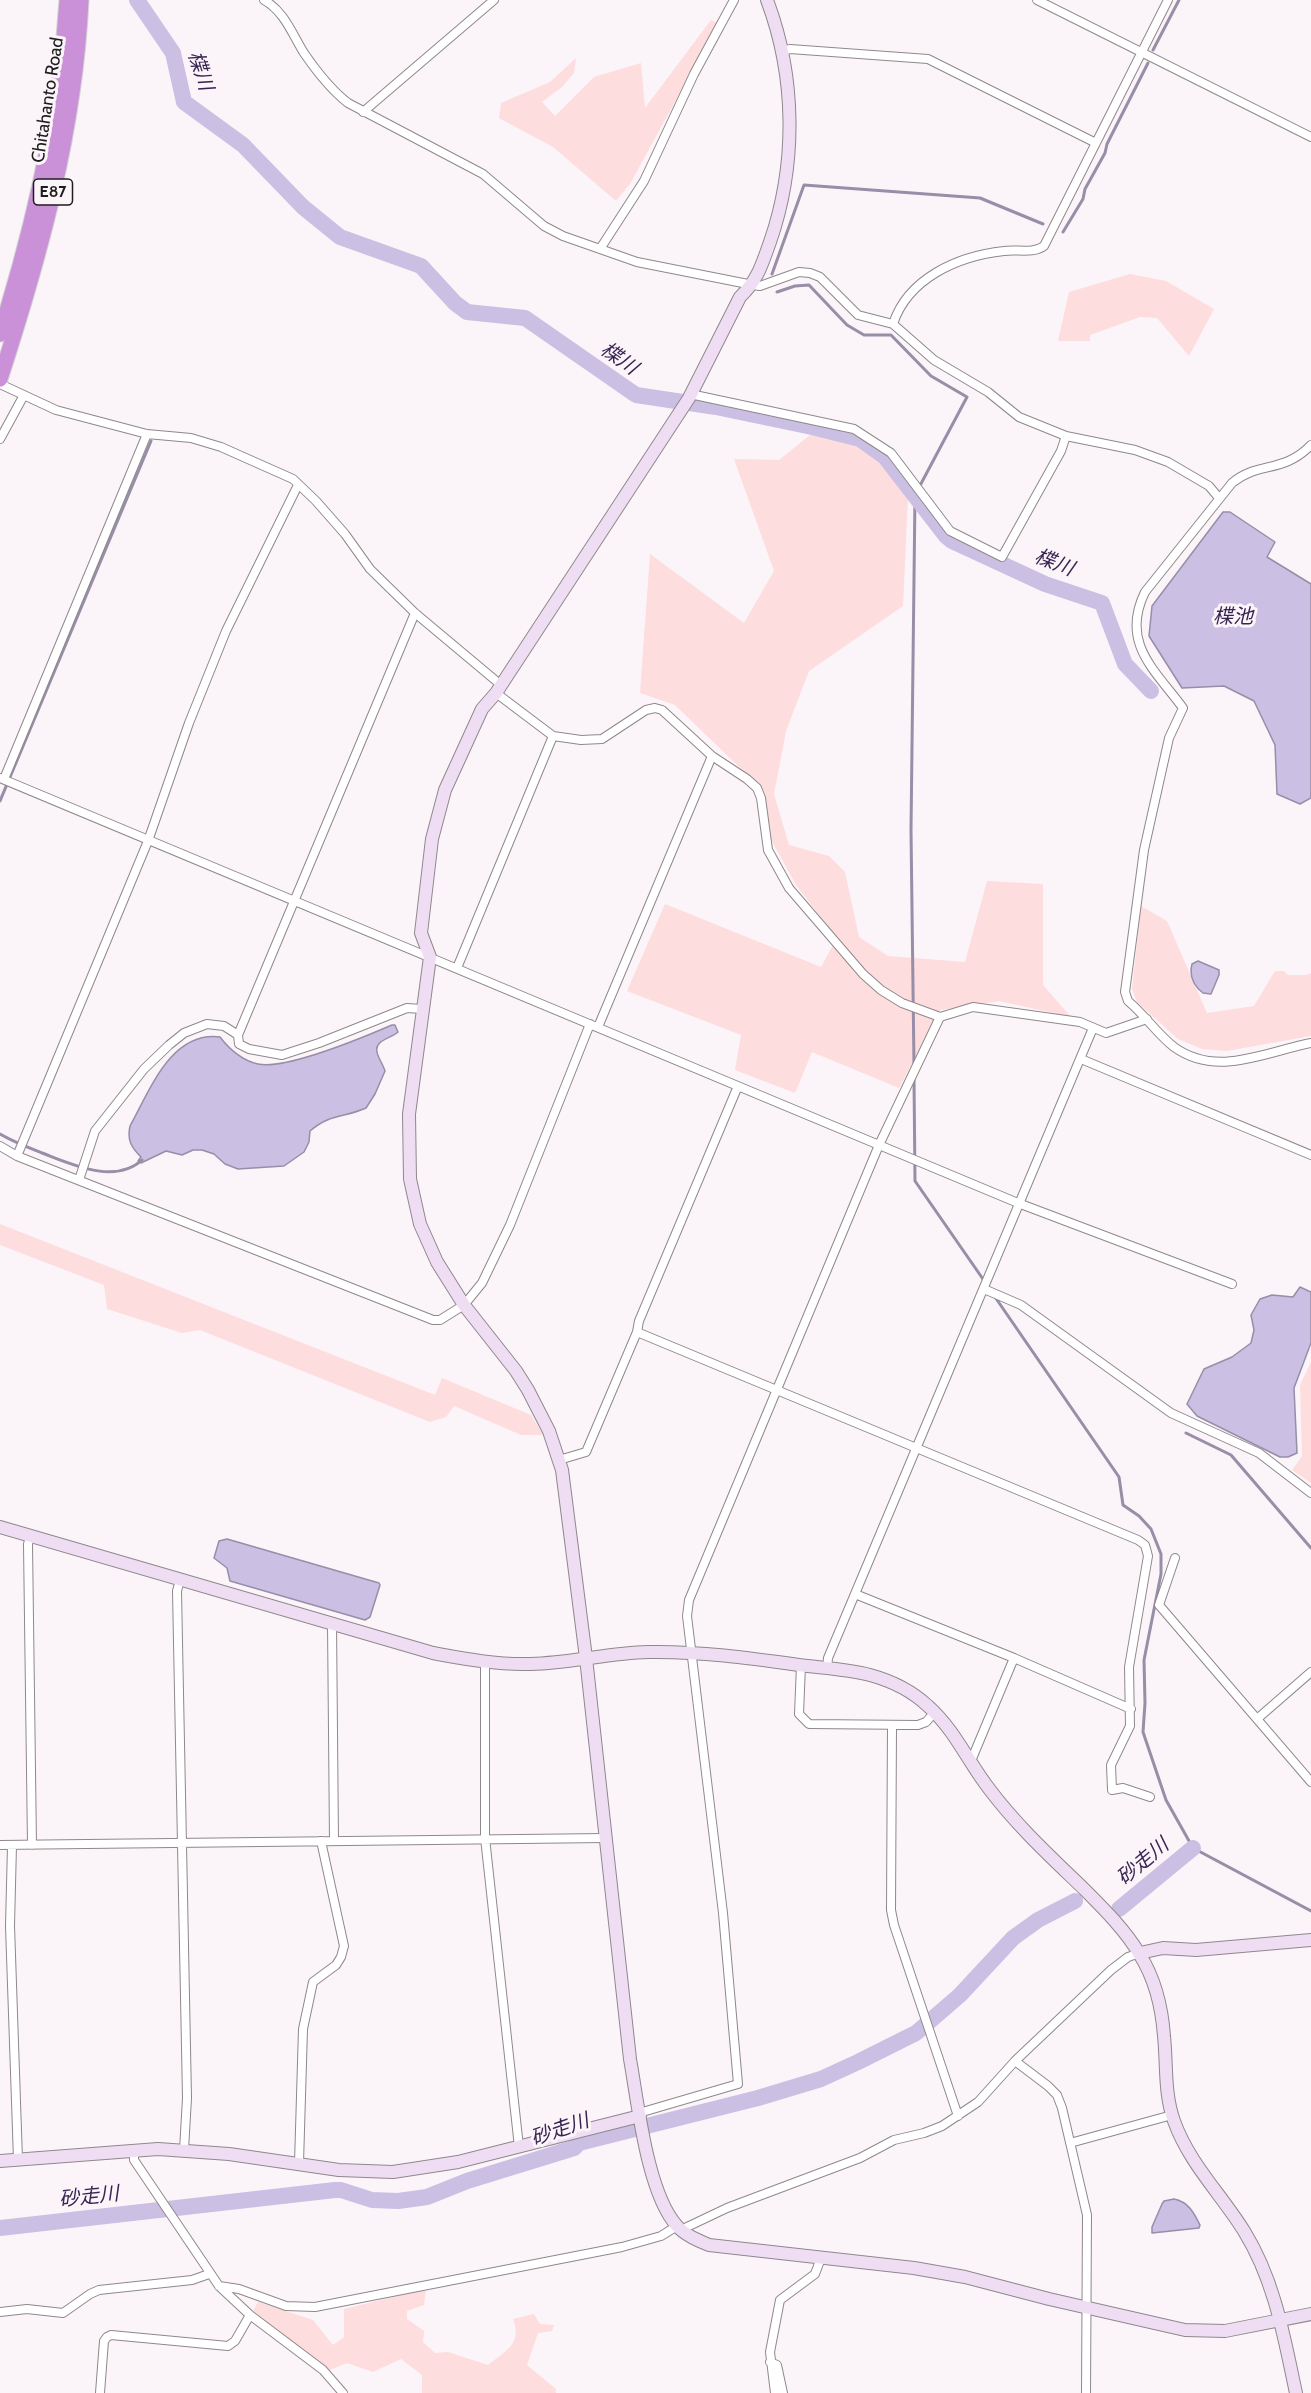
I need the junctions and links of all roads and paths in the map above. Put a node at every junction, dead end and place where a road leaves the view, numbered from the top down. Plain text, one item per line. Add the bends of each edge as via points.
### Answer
1 (67, 0) edge
2 (81, 0) edge
3 (494, 0) edge
4 (734, 0) edge
5 (767, 0) edge
6 (1037, 0) edge
7 (1168, 0) edge
8 (271, 1) edge
9 (782, 51) junction
10 (1141, 53) junction
11 (363, 112) junction
12 (1311, 137) edge
13 (1096, 143) junction
14 (600, 249) junction
15 (753, 285) junction
16 (894, 324) junction
17 (0, 334) edge
18 (0, 379) edge
19 (0, 384) edge
20 (20, 394) junction
21 (689, 396) junction
22 (147, 434) junction
23 (1066, 436) junction
24 (0, 439) edge
25 (1311, 445) edge
26 (298, 485) junction
27 (1219, 498) junction
28 (415, 613) junction
29 (499, 689) junction
30 (553, 736) junction
31 (712, 756) junction
32 (2, 778) edge
33 (148, 841) junction
34 (294, 900) junction
35 (430, 957) junction
36 (457, 968) junction
37 (422, 1009) junction
38 (940, 1017) junction
39 (1147, 1019) junction
40 (594, 1025) junction
41 (1093, 1028) junction
42 (238, 1035) junction
43 (1311, 1043) edge
44 (1081, 1059) junction
45 (738, 1086) junction
46 (879, 1145) junction
47 (0, 1146) edge
48 (1311, 1155) edge
49 (17, 1156) junction
50 (79, 1180) junction
51 (1018, 1203) junction
52 (1232, 1284) dead end
53 (984, 1289) junction
54 (464, 1305) junction
55 (637, 1332) junction
56 (776, 1390) junction
57 (917, 1449) junction
58 (559, 1460) junction
59 (1311, 1493) edge
60 (0, 1527) edge
61 (30, 1537) junction
62 (1175, 1558) dead end
63 (180, 1580) junction
64 (855, 1593) junction
65 (332, 1623) junction
66 (692, 1653) junction
67 (586, 1658) junction
68 (1014, 1659) junction
69 (485, 1662) junction
70 (801, 1665) junction
71 (827, 1668) junction
72 (1311, 1672) edge
73 (1131, 1709) junction
74 (935, 1712) junction
75 (1257, 1719) junction
76 (892, 1726) junction
77 (971, 1761) junction
78 (1311, 1782) edge
79 (1150, 1797) dead end
80 (606, 1838) junction
81 (485, 1839) junction
82 (321, 1841) junction
83 (334, 1841) junction
84 (182, 1844) junction
85 (0, 1845) edge
86 (12, 1845) junction
87 (32, 1845) junction
88 (1311, 1940) edge
89 (1140, 1953) junction
90 (1015, 2061) junction
91 (1172, 2115) junction
92 (958, 2116) junction
93 (641, 2121) junction
94 (1070, 2143) junction
95 (519, 2147) junction
96 (134, 2150) junction
97 (184, 2150) junction
98 (18, 2160) junction
99 (0, 2161) edge
100 (299, 2163) junction
101 (680, 2229) junction
102 (822, 2258) junction
103 (209, 2274) junction
104 (219, 2286) junction
105 (1088, 2308) junction
106 (0, 2312) edge
107 (1311, 2314) edge
108 (250, 2315) junction
109 (1281, 2321) junction
110 (770, 2361) junction
111 (100, 2393) edge
112 (343, 2393) edge
113 (775, 2393) edge
114 (783, 2393) edge
115 (1086, 2393) edge
116 (1296, 2393) edge

1 - 17 highway, Chitahanto Road / E87 via 48,151 20,270
2 - 18 highway, Chitahanto Road / E87 via 73,81 54,190 42,244
3 - 11 street
4 - 14 street via 644,181
5 - 9 street
6 - 10 street
7 - 10 street
8 - 11 street via 334,92
9 - 13 street via 928,59
9 - 15 street via 789,118 787,169 776,225
10 - 12 street
10 - 13 street
11 - 14 street via 483,174 544,226
13 - 16 street via 1044,246 958,260 916,286 898,309
14 - 15 street via 636,262
15 - 16 street via 799,272 810,273 829,285 858,315
15 - 21 street via 740,297
16 - 23 street via 934,360 988,392 1019,417
19 - 20 street
20 - 22 street via 56,410
20 - 24 street
21 - 23 street via 854,429 891,453 950,531 1002,557
21 - 29 street
22 - 26 street via 191,438 221,447 291,478
22 - 32 street
23 - 27 street via 1135,450 1168,462 1209,486
25 - 27 street via 1290,462 1241,475
26 - 28 street
26 - 33 street via 226,631
27 - 39 street via 1145,592 1135,619 1137,644 1183,708 1169,738 1144,850 1131,934 1126,998
28 - 29 street
28 - 34 street
29 - 30 street
29 - 35 street via 482,709 445,790 432,839 421,933
30 - 31 street via 602,739 655,708
30 - 36 street
31 - 38 street via 757,788 768,850 789,888 827,935 881,990 902,1003
31 - 40 street
32 - 33 street
33 - 34 street
33 - 49 street
34 - 35 street
34 - 42 street
35 - 36 street
35 - 37 street
36 - 40 street
37 - 42 street via 407,1008 282,1055 249,1049 239,1044
37 - 54 street via 409,1114 410,1179 428,1244
38 - 41 street via 973,1007 1080,1022
38 - 46 street
39 - 41 street via 1106,1033
39 - 43 street via 1173,1046 1203,1061 1236,1062
40 - 45 street
40 - 54 street via 510,1225 482,1283
41 - 44 street
42 - 50 street via 224,1026 207,1024 184,1033 169,1045 144,1069 95,1131
44 - 48 street
44 - 51 street
45 - 46 street
45 - 55 street
46 - 51 street
46 - 56 street
47 - 49 street
49 - 50 street
50 - 54 street via 433,1320 440,1320
51 - 52 street
51 - 53 street
53 - 57 street
53 - 59 street via 1021,1305 1171,1413 1259,1453
54 - 58 street via 528,1390
55 - 56 street
55 - 58 street via 586,1452
56 - 57 street
56 - 66 street via 689,1600
57 - 64 street
57 - 73 street via 1145,1545 1148,1556 1129,1666
58 - 67 street via 567,1496
60 - 61 street
61 - 63 street
61 - 87 street
62 - 75 street via 1156,1605
63 - 65 street
63 - 84 street via 177,1591
64 - 68 street
64 - 71 street
65 - 69 street via 433,1653
65 - 83 street
66 - 67 street via 648,1652
66 - 70 street
66 - 93 street via 723,1913 738,2084
67 - 69 street via 532,1664
67 - 80 street
68 - 73 street
68 - 77 street
69 - 81 street
70 - 71 street
70 - 76 street via 798,1706 804,1721 814,1725
71 - 74 street via 870,1675 897,1685
72 - 75 street
73 - 79 street via 1130,1726 1111,1765 1112,1790 1123,1788
74 - 76 street via 920,1725
74 - 77 street
75 - 78 street
76 - 92 street via 890,1904
77 - 89 street via 989,1790 1111,1916
80 - 81 street
80 - 93 street via 630,2059
81 - 83 street
81 - 95 street
82 - 83 street
82 - 84 street
82 - 100 street via 344,1946 336,1965 313,1982 303,2029
84 - 87 street
84 - 97 street via 187,2098
85 - 86 street
86 - 87 street
86 - 98 street via 10,1926
88 - 89 street via 1196,1950 1163,1948
89 - 90 street via 1111,1970
89 - 91 street via 1162,2015
90 - 92 street via 978,2102
90 - 94 street via 1057,2096
91 - 94 street
91 - 109 street via 1192,2158 1260,2260
92 - 101 street via 933,2130 894,2140 860,2158
93 - 95 street
93 - 101 street via 658,2195
94 - 105 street via 1087,2215
95 - 100 street via 435,2167 393,2172
96 - 97 street
96 - 98 street
96 - 103 street via 134,2160
97 - 100 street
98 - 99 street
101 - 102 street via 709,2245
101 - 104 street via 622,2247 315,2307 286,2306
102 - 105 street via 965,2277
102 - 110 street via 815,2274 780,2300
103 - 104 street
103 - 106 street via 192,2280 99,2290 63,2313 27,2309
104 - 108 street
105 - 109 street via 1202,2331 1242,2329
105 - 115 street
107 - 109 street
108 - 111 street via 228,2346 107,2337
108 - 112 street via 323,2370
109 - 116 street
110 - 113 street
110 - 114 street via 777,2365

